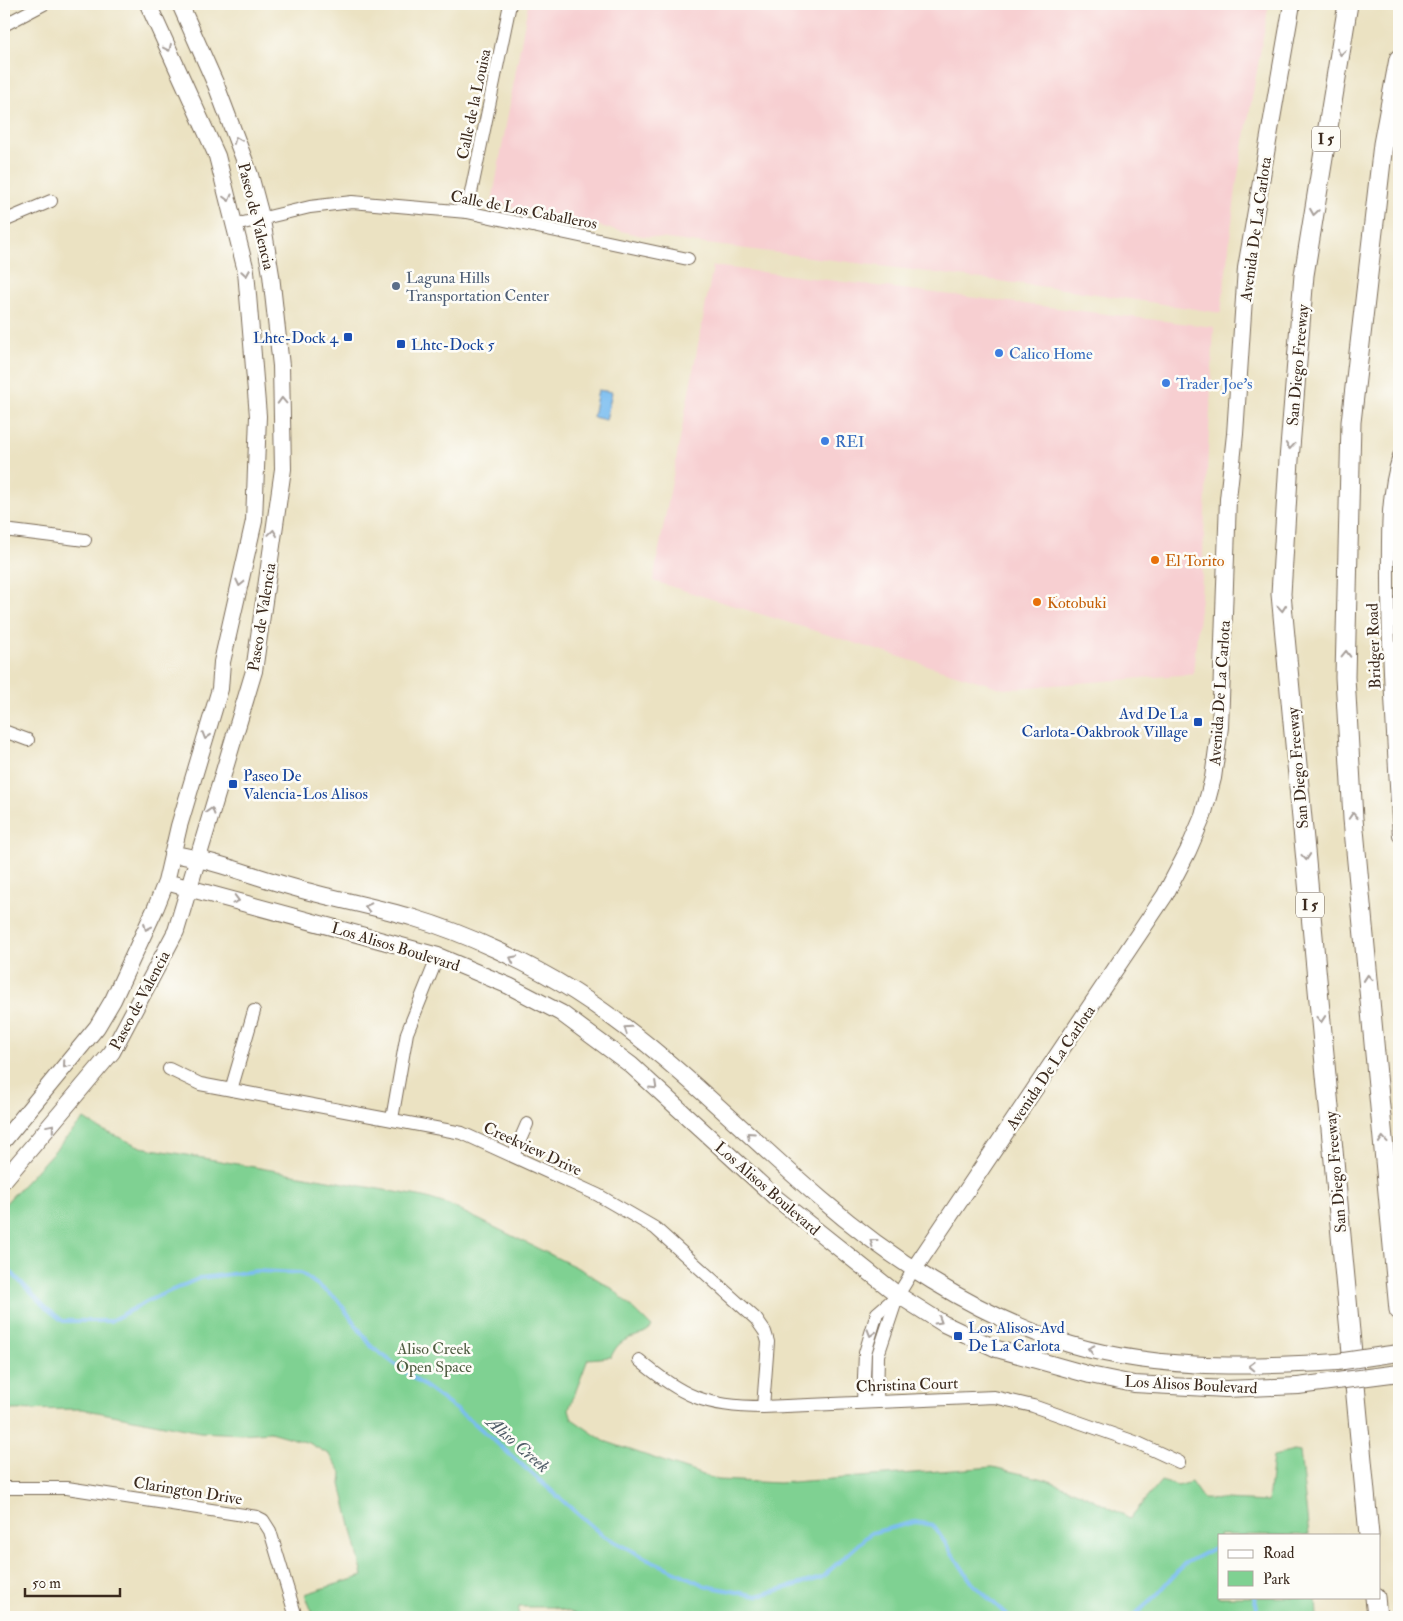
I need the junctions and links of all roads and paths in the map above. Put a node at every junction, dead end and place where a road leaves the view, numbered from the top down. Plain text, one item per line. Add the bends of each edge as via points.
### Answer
1 (44, 4) edge
2 (148, 4) edge
3 (180, 4) edge
4 (510, 4) edge
5 (1292, 4) edge
6 (1348, 4) edge
7 (4, 25) edge
8 (1399, 59) edge
9 (51, 201) dead end
10 (467, 212) junction
11 (262, 220) junction
12 (4, 221) edge
13 (235, 226) junction
14 (688, 259) dead end
15 (1399, 456) edge
16 (4, 530) edge
17 (86, 540) dead end
18 (4, 731) edge
19 (1396, 738) edge
20 (28, 740) dead end
21 (1399, 836) edge
22 (172, 854) junction
23 (197, 857) junction
24 (166, 882) junction
25 (190, 888) junction
26 (438, 956) junction
27 (254, 1011) dead end
28 (169, 1069) dead end
29 (232, 1090) junction
30 (392, 1119) junction
31 (527, 1124) dead end
32 (4, 1140) edge
33 (513, 1156) junction
34 (4, 1180) edge
35 (914, 1268) junction
36 (898, 1295) junction
37 (1399, 1310) edge
38 (1399, 1353) edge
39 (639, 1360) dead end
40 (1399, 1373) edge
41 (863, 1402) junction
42 (877, 1402) junction
43 (763, 1407) junction
44 (1179, 1462) dead end
45 (4, 1488) edge
46 (1369, 1534) edge
47 (1375, 1598) edge
48 (296, 1617) edge
49 (1377, 1617) edge

1 - 7 street
2 -> 13 main road, Paseo de Valencia via 210,138
11 -> 3 main road, Paseo de Valencia via 250,174
4 - 10 street, Calle de la Louisa
5 - 35 main road, Avenida De La Carlota via 1246,268 1228,499 1220,727 1213,778 1203,816 1165,895
6 -> 46 highway, San Diego Freeway / I 5 via 1304,275 1281,594
37 -> 8 highway via 1353,819 1345,677 1351,422 1383,144
9 - 12 street
10 - 11 street, Calle de Los Caballeros via 352,202 310,207
10 - 14 street, Calle de Los Caballeros
11 - 13 street, Calle de Los Caballeros
23 -> 11 main road, Paseo de Valencia via 254,672 282,469 280,356 272,275
13 -> 22 main road, Paseo de Valencia via 246,271 254,352 258,416 254,521 222,662 220,690
15 - 19 street, Bridger Road via 1390,493 1388,531 1388,633
16 - 17 street
18 - 20 street
19 - 21 street, Bridger Road
22 - 23 main road, Los Alisos Boulevard
22 - 24 main road, Paseo de Valencia
23 - 25 main road, Paseo de Valencia
35 -> 23 main road, Los Alisos Boulevard via 870,1241 648,1044 574,992 483,944 415,918 277,883
24 - 25 main road, Los Alisos Boulevard
24 -> 32 main road, Paseo de Valencia via 113,1000 97,1027
25 -> 26 main road, Los Alisos Boulevard
34 -> 25 main road, Paseo de Valencia via 112,1052 176,931
26 - 30 street via 407,1032
26 -> 36 main road, Los Alisos Boulevard via 509,986 567,1017 631,1065 776,1198
27 - 29 street
28 - 29 street, Creekview Drive via 200,1084
29 - 30 street, Creekview Drive
30 - 33 street, Creekview Drive via 462,1133
31 - 33 street
33 - 43 street, Creekview Drive via 598,1195 655,1228 756,1319 768,1342
35 - 36 street, Avenida De La Carlota
38 -> 35 main road, Los Alisos Boulevard, bridge via 1337,1362 1264,1367 1196,1365 1131,1357 1059,1341 1020,1326 958,1295
36 -> 40 main road, Los Alisos Boulevard, bridge via 944,1324 996,1349 1134,1384 1208,1388 1298,1386
36 -> 41 street, Avenida De La Carlota via 877,1313 865,1353
36 - 42 street, Avenida De La Carlota via 878,1355
39 - 43 street, Christina Court via 667,1384 697,1398 728,1406
41 - 42 street, Christina Court
41 - 43 street, Christina Court
42 - 44 street, Christina Court via 994,1397 1033,1406 1130,1440
45 - 48 street, Clarington Drive via 67,1488 257,1517 270,1531
47 - 49 highway

